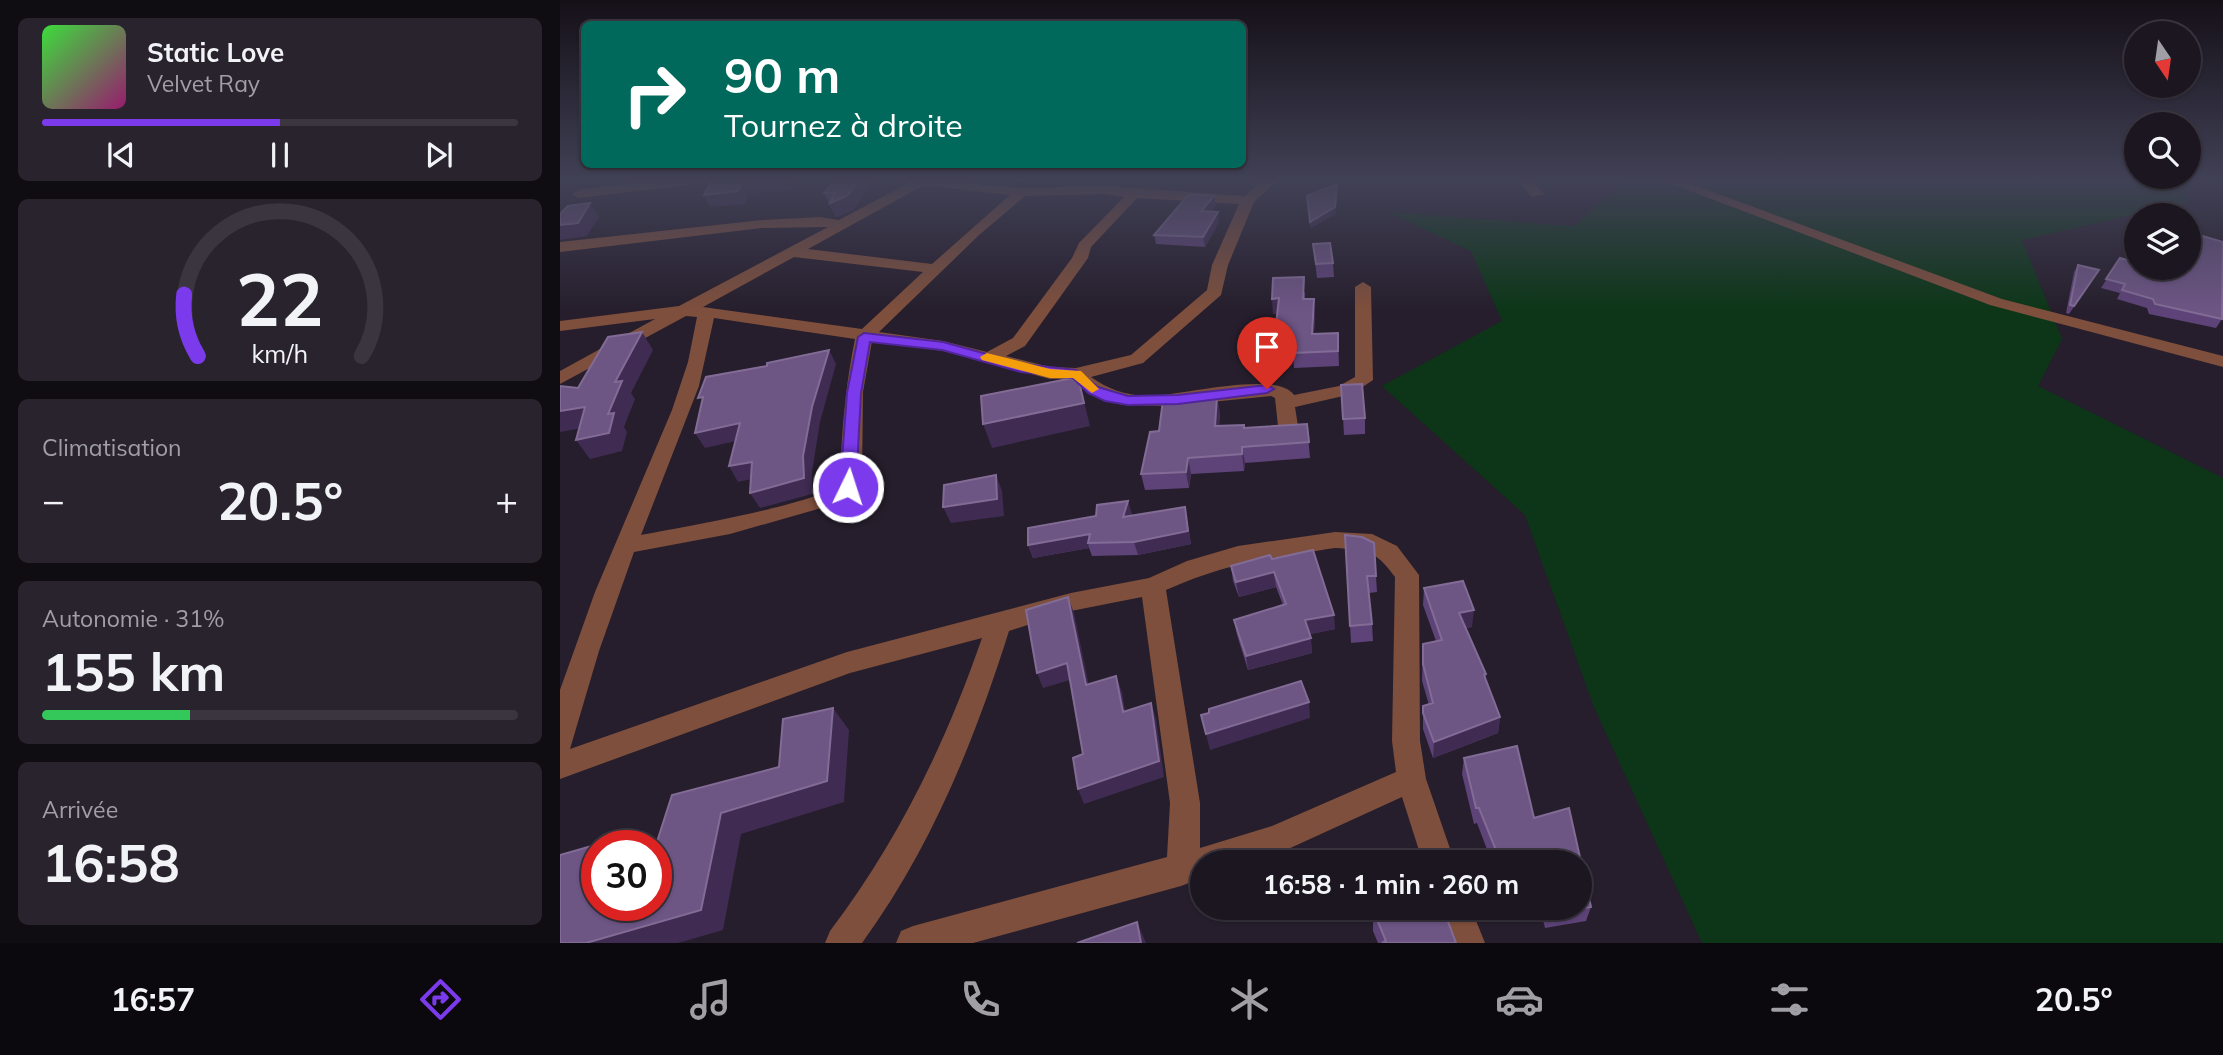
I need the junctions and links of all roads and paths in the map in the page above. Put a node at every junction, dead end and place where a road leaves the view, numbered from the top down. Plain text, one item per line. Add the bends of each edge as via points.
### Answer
1 (781, 223) edge
2 (831, 223) edge
3 (846, 223) edge
4 (985, 223) edge
5 (1106, 223) edge
6 (1238, 223) edge
7 (1783, 223) edge
8 (842, 225) junction
9 (560, 247) edge
10 (792, 251) junction
11 (938, 269) junction
12 (1363, 287) dead end
13 (683, 311) junction
14 (706, 312) junction
15 (560, 326) edge
16 (864, 337) junction
17 (989, 358) junction
18 (2223, 362) edge
19 (1076, 374) junction
20 (560, 378) edge
21 (1284, 404) junction
22 (1287, 426) edge
23 (625, 546) junction
24 (1153, 586) junction
25 (999, 624) junction
26 (560, 741) edge
27 (560, 765) edge
28 (1411, 779) junction
29 (1190, 850) edge
30 (1243, 850) edge
31 (1435, 850) edge
32 (1190, 866) edge
33 (1459, 920) edge
34 (842, 943) edge
35 (914, 943) edge
36 (1468, 943) edge

1 - 9 street
2 - 8 street
3 - 8 street
4 - 11 street
5 - 17 street via 1084,246 1019,342
6 - 19 street via 1220,265 1218,285 1207,300 1137,359
7 - 18 street via 1996,302
8 - 10 street
10 - 11 street
10 - 13 street
11 - 16 street
12 - 21 street via 1364,380 1345,390
13 - 14 street
13 - 15 street
13 - 20 street
14 - 16 street
14 - 23 street via 680,415
16 - 17 street via 943,346
16 - 23 street via 854,393 851,478 838,496 730,526
17 - 19 street via 1050,373
19 - 21 street via 1110,398 1167,400 1267,389 1280,392
21 - 22 street
23 - 26 street via 588,639
24 - 25 street via 1070,602
24 - 28 street via 1195,567 1283,545 1372,542 1389,552 1407,575 1406,741
24 - 29 street
25 - 27 street via 847,663
25 - 34 street via 938,793 869,908
28 - 30 street
28 - 31 street
32 - 35 street
33 - 36 street

